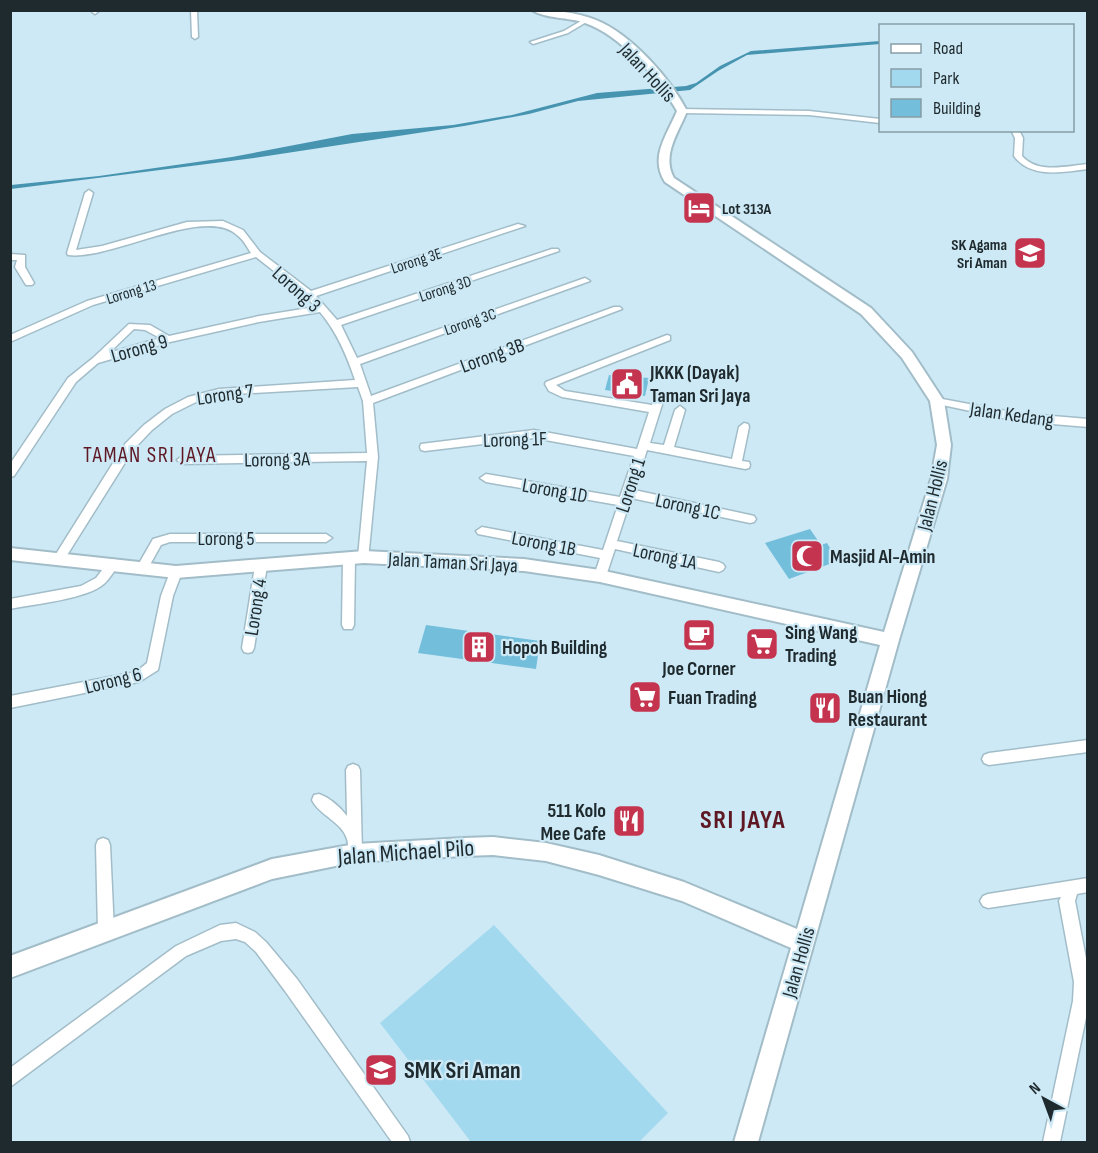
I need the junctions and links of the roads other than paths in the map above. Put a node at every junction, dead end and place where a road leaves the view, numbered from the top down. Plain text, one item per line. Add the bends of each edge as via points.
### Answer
1 (194, 10) edge
2 (536, 10) edge
3 (586, 20) junction
4 (195, 37) dead end
5 (533, 42) dead end
6 (682, 111) junction
7 (879, 121) edge
8 (1016, 132) edge
9 (1088, 166) edge
10 (89, 194) dead end
11 (521, 226) dead end
12 (555, 251) dead end
13 (257, 254) junction
14 (10, 257) edge
15 (585, 281) dead end
16 (29, 283) dead end
17 (310, 295) junction
18 (322, 309) junction
19 (617, 309) dead end
20 (335, 324) junction
21 (667, 338) dead end
22 (10, 339) edge
23 (168, 339) junction
24 (94, 361) junction
25 (354, 362) junction
26 (361, 383) junction
27 (660, 394) dead end
28 (368, 401) junction
29 (937, 401) junction
30 (655, 409) junction
31 (680, 410) dead end
32 (1088, 423) edge
33 (744, 427) dead end
34 (425, 447) dead end
35 (641, 449) junction
36 (668, 450) junction
37 (373, 457) junction
38 (182, 460) dead end
39 (10, 472) edge
40 (486, 478) dead end
41 (626, 498) junction
42 (750, 519) dead end
43 (482, 531) dead end
44 (326, 538) dead end
45 (609, 549) junction
46 (11, 555) edge
47 (60, 557) junction
48 (356, 558) junction
49 (113, 564) junction
50 (261, 566) junction
51 (143, 567) junction
52 (719, 567) dead end
53 (176, 572) junction
54 (600, 576) junction
55 (10, 604) edge
56 (348, 625) dead end
57 (890, 640) junction
58 (248, 648) dead end
59 (10, 702) edge
60 (1088, 746) edge
61 (989, 759) dead end
62 (353, 770) dead end
63 (319, 800) dead end
64 (354, 844) junction
65 (103, 845) dead end
66 (1079, 887) edge
67 (988, 901) dead end
68 (106, 931) junction
69 (804, 943) junction
70 (10, 967) edge
71 (10, 1079) edge
72 (402, 1143) edge
73 (746, 1143) edge
74 (1051, 1143) edge

1 - 4 street
2 - 3 main road, Jalan Hollis
3 - 5 street via 566,32
3 - 6 main road, Jalan Hollis via 605,29 652,70
6 - 7 street via 801,112
6 - 29 main road, Jalan Hollis via 662,156 661,164 669,180 866,311 907,355
8 - 9 street via 1018,156 1024,164 1041,168
10 - 13 street, Lorong 3 via 71,253 210,223 240,232
11 - 17 street, Lorong 3E
12 - 20 street, Lorong 3D
13 - 17 street, Lorong 3
13 - 22 street, Lorong 13 via 90,303
14 - 16 street via 22,257 20,267
15 - 25 street, Lorong 3C
17 - 18 street, Lorong 3
18 - 20 street, Lorong 3
18 - 23 street, Lorong 9
19 - 28 street, Lorong 3B
20 - 25 street, Lorong 3
21 - 30 street via 550,384 562,394
23 - 24 street, Lorong 9
23 - 24 street via 147,327 132,326
24 - 39 street, Lorong 9 via 72,380
25 - 26 street, Lorong 3
26 - 28 street, Lorong 3
26 - 47 street, Lorong 7 via 219,392 200,395 169,409 129,447
27 - 30 street, Lorong 1
28 - 37 street, Lorong 3
29 - 32 street, Jalan Kedang via 1017,417
29 - 57 main road, Jalan Hollis via 944,444 939,479
30 - 35 street, Lorong 1
31 - 36 street
33 - 36 street, Lorong 1F via 740,464
34 - 35 street, Lorong 1F via 534,435
35 - 36 street, Lorong 1F
35 - 41 street, Lorong 1
37 - 38 street, Lorong 3A
37 - 48 street, Lorong 3
40 - 41 street, Lorong 1D
41 - 42 street, Lorong 1C
41 - 45 street, Lorong 1
43 - 45 street, Lorong 1B
44 - 51 street, Lorong 5 via 170,538 157,542
45 - 52 street, Lorong 1A
45 - 54 street, Lorong 1
46 - 47 main road, Jalan Taman Sri Jaya
47 - 49 main road, Jalan Taman Sri Jaya
48 - 50 main road, Jalan Taman Sri Jaya
48 - 54 main road, Jalan Taman Sri Jaya via 477,561
48 - 56 street, Lorong 3
49 - 51 main road, Jalan Taman Sri Jaya
49 - 55 street via 100,581 84,590
50 - 53 main road, Jalan Taman Sri Jaya
50 - 58 street, Lorong 4
51 - 53 main road, Jalan Taman Sri Jaya
53 - 59 street, Lorong 6 via 149,671 139,677
54 - 57 main road, Jalan Taman Sri Jaya
57 - 69 main road, Jalan Hollis
60 - 61 street
62 - 64 street
63 - 64 street via 336,813
64 - 68 main road, Jalan Michael Pilo via 272,869
64 - 69 main road, Jalan Michael Pilo via 493,846 546,852 684,892
65 - 68 street
66 - 67 street
66 - 74 street via 1067,901 1082,982 1081,1001
68 - 70 main road, Jalan Michael Pilo
69 - 73 main road, Jalan Hollis
71 - 72 street via 181,951 220,933 236,931 261,947 291,985

